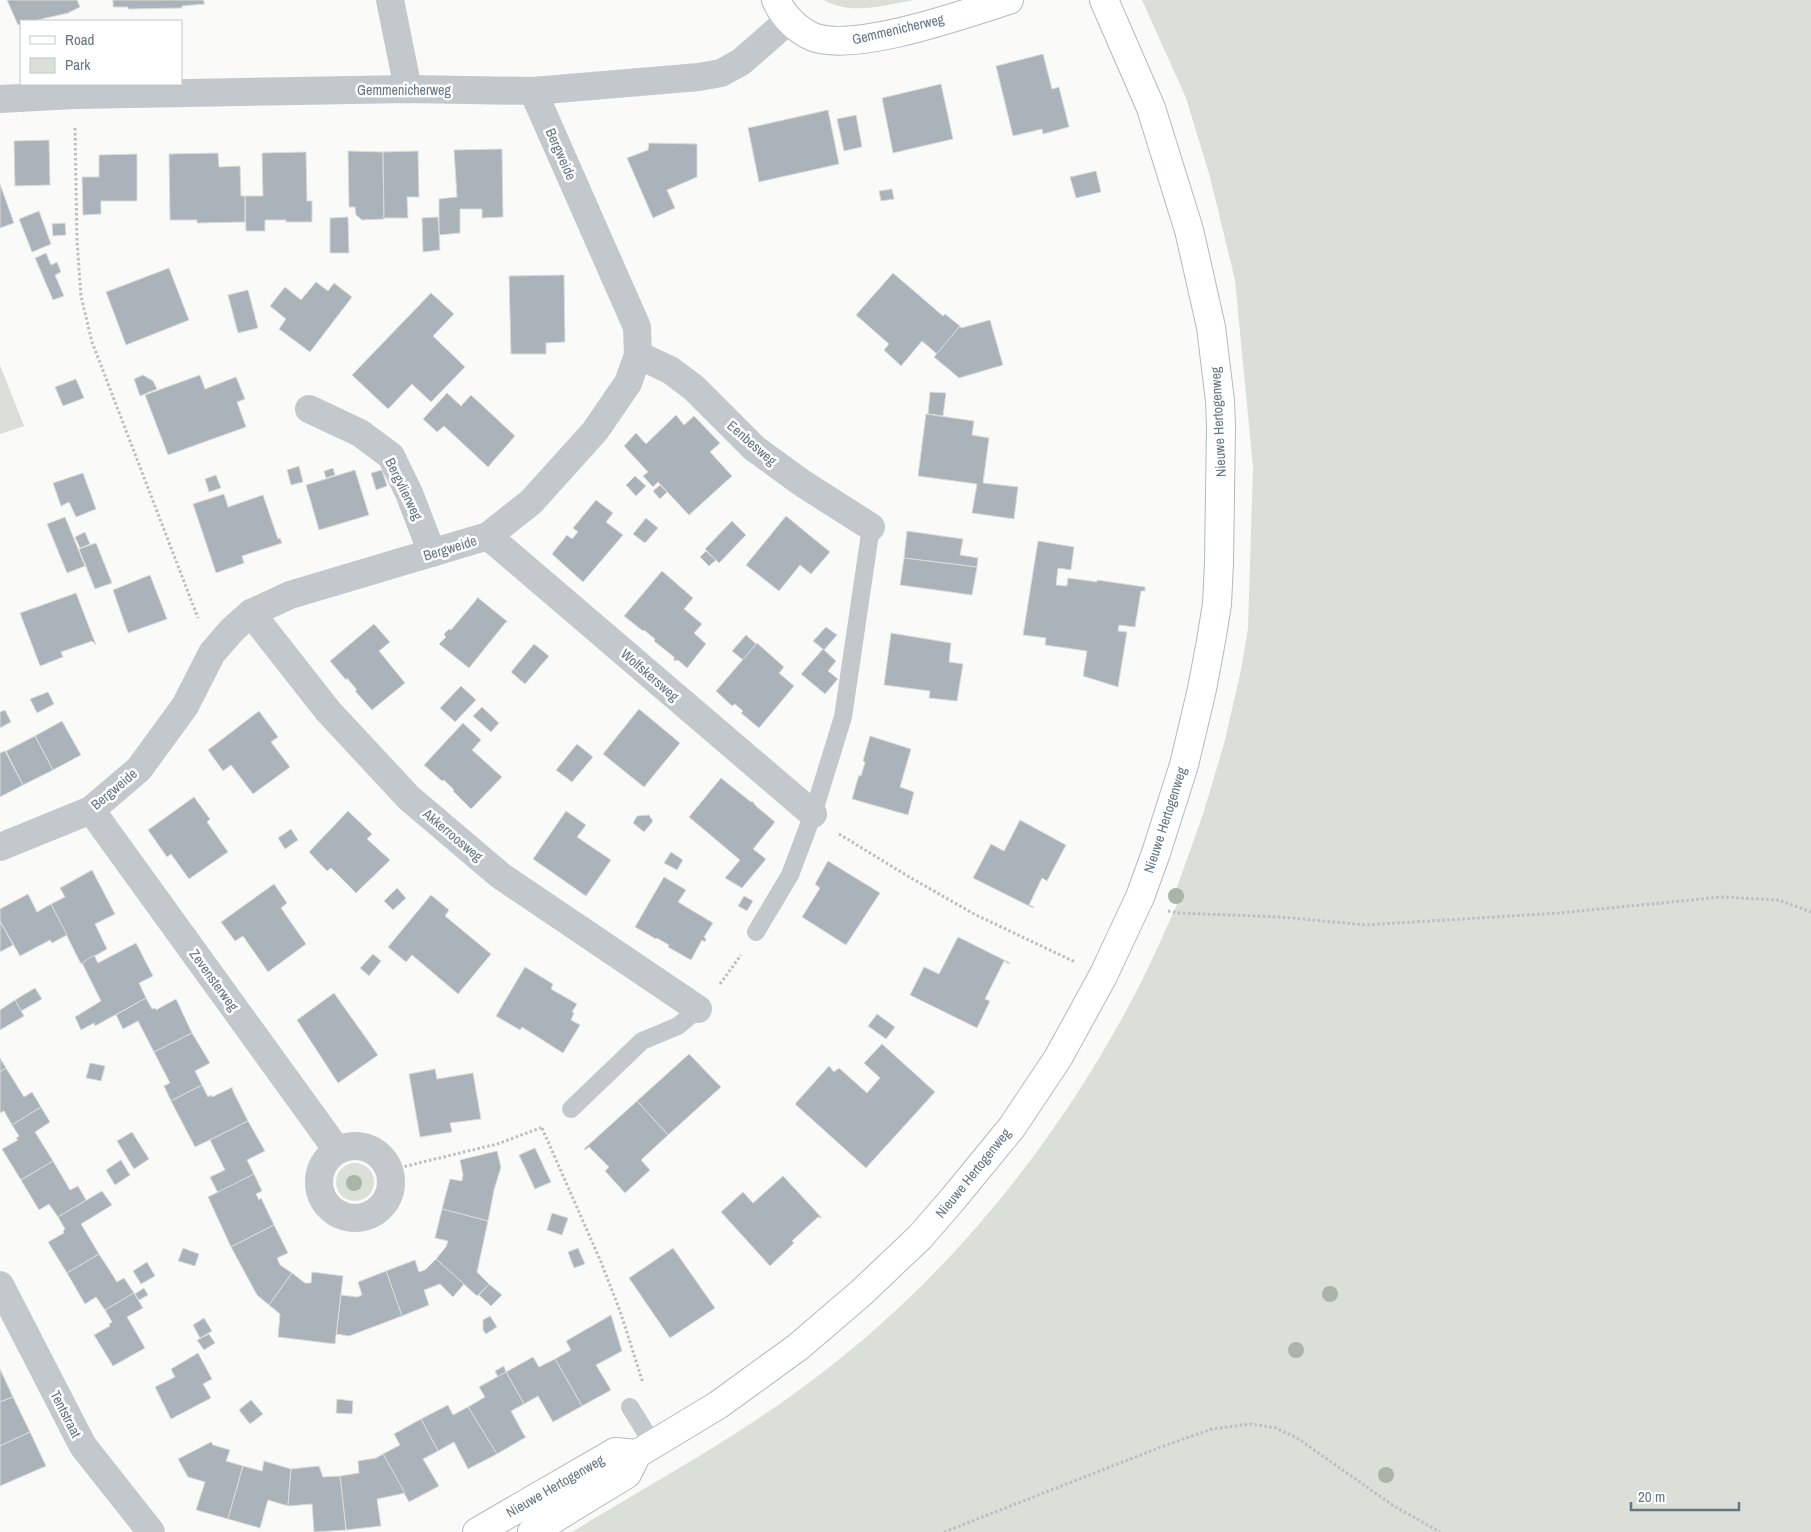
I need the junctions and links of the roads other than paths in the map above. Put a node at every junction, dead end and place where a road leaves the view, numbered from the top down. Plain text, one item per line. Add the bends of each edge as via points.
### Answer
1 (390, 0) edge
2 (1010, 0) edge
3 (1104, 0) edge
4 (782, 10) edge
5 (408, 89) junction
6 (533, 91) junction
7 (0, 99) edge
8 (638, 354) junction
9 (308, 409) dead end
10 (871, 527) joint
11 (488, 536) junction
12 (432, 553) junction
13 (250, 613) junction
14 (91, 810) junction
15 (813, 814) junction
16 (0, 847) edge
17 (756, 932) road end
18 (698, 1009) joint
19 (571, 1109) road end
20 (337, 1150) junction
21 (0, 1285) edge
22 (630, 1407) dead end
23 (645, 1449) junction
24 (151, 1532) edge
25 (477, 1532) edge
26 (532, 1532) edge

1 - 5 street
2 - 4 main road, Gemmenicherweg via 923,26 841,42 814,37 800,30
3 - 23 main road, Nieuwe Hertogenweg via 1151,108 1189,230 1211,327 1220,401 1222,483 1216,604 1202,689 1184,765 1140,897 1121,939 1058,1058 1012,1126 925,1231 834,1318 742,1389
4 - 6 street, Gemmenicherweg via 741,62 721,73
5 - 6 street, Gemmenicherweg
5 - 7 street, Gemmenicherweg
6 - 8 street, Bergweide via 637,327
8 - 10 street, Eenbesweg via 676,374 754,448
8 - 11 street, Bergweide via 628,383 595,431 532,502
9 - 12 street, Bergvlierweg via 360,432 390,456 409,493
10 - 15 lane via 844,717
11 - 12 street, Bergweide
11 - 15 street, Wolfskersweg
12 - 13 street, Bergweide via 290,595
13 - 14 street, Bergweide via 212,653 185,706 139,769
13 - 18 street, Akkerroosweg via 328,711 409,798 501,876
14 - 16 street, Bergweide
14 - 20 street, Zevensterweg
15 - 17 lane via 790,874
18 - 19 lane via 678,1026 642,1041
20 - 20 street via 320,1170 320,1195 337,1214 349,1218 373,1214 390,1195 390,1170 384,1159 362,1146
21 - 24 street, Tentstraat via 83,1446
22 - 23 lane
23 - 25 main road, Nieuwe Hertogenweg via 615,1452
23 - 26 main road, Nieuwe Hertogenweg via 627,1474

